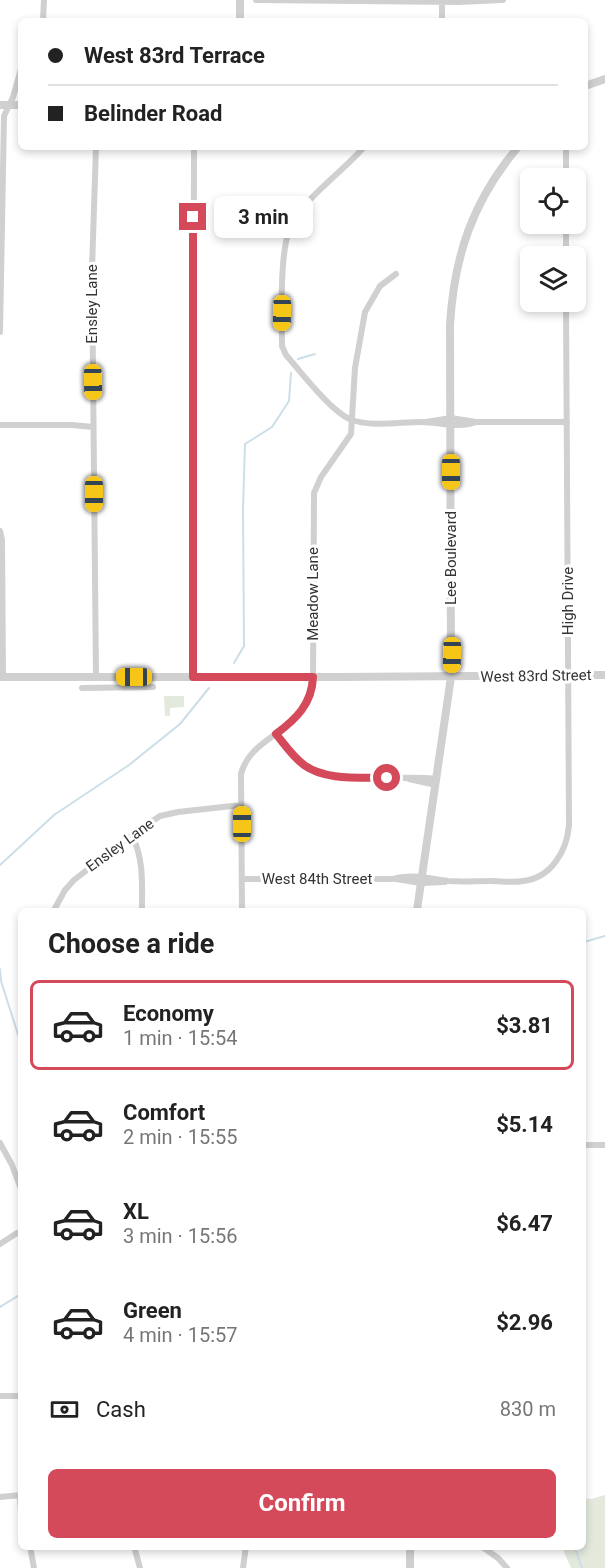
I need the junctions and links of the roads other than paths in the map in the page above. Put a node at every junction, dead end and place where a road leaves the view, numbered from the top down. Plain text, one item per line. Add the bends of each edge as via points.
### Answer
1 (44, 0) edge
2 (240, 0) edge
3 (256, 0) edge
4 (503, 0) edge
5 (441, 1) edge
6 (44, 18) edge
7 (240, 18) edge
8 (442, 18) edge
9 (605, 79) edge
10 (18, 81) edge
11 (588, 86) edge
12 (4, 105) edge
13 (96, 150) edge
14 (194, 150) edge
15 (361, 150) edge
16 (516, 150) edge
17 (566, 150) edge
18 (566, 168) edge
19 (396, 274) dead end
20 (566, 312) edge
21 (0, 332) edge
22 (352, 420) junction
23 (451, 422) junction
24 (567, 422) junction
25 (0, 425) edge
26 (93, 427) junction
27 (0, 531) edge
28 (568, 674) junction
29 (605, 675) edge
30 (96, 676) junction
31 (2, 677) edge
32 (193, 677) junction
33 (313, 677) junction
34 (451, 677) junction
35 (153, 687) dead end
36 (82, 688) dead end
37 (276, 734) junction
38 (436, 782) junction
39 (242, 805) junction
40 (132, 835) junction
41 (242, 879) junction
42 (422, 880) junction
43 (526, 881) joint
44 (55, 908) edge
45 (142, 908) edge
46 (242, 908) edge
47 (417, 908) edge
48 (0, 1143) edge
49 (586, 1144) edge
50 (605, 1145) edge
51 (18, 1182) edge
52 (18, 1233) edge
53 (0, 1244) edge
54 (0, 1396) edge
55 (18, 1396) edge
56 (18, 1495) edge
57 (0, 1497) edge
58 (31, 1550) edge
59 (135, 1550) edge
60 (245, 1550) edge
61 (410, 1550) edge
62 (487, 1550) edge
63 (34, 1568) edge
64 (140, 1568) edge
65 (243, 1568) edge
66 (410, 1568) edge
67 (507, 1568) edge

1 - 6 street
2 - 7 street
3 - 5 street
4 - 5 street
5 - 8 street
9 - 11 street
10 - 12 street via 14,97
12 - 21 street
13 - 26 street, Ensley Lane via 92,217
14 - 32 street
15 - 22 street via 295,217 286,239 284,260 282,346 336,410
16 - 23 street, Lee Boulevard via 477,208 453,284
17 - 18 street
19 - 22 street, Meadow Lane via 380,286 365,312 355,368
20 - 24 street, High Drive
22 - 23 street
22 - 33 street, Meadow Lane via 351,434 314,493
23 - 24 street
23 - 34 street, Lee Boulevard
24 - 28 street, High Drive
25 - 26 street
26 - 30 street, Ensley Lane
27 - 31 street
28 - 29 street, West 83rd Street
28 - 34 street, West 83rd Street
28 - 43 street, High Drive via 568,837 553,866
30 - 31 street, West 83rd Street
30 - 32 street, West 83rd Street
32 - 33 street, West 83rd Street
33 - 34 street, West 83rd Street
33 - 37 street, Meadow Lane via 302,712
34 - 38 street, Lee Boulevard
35 - 36 street
37 - 38 street via 298,760 318,772
37 - 39 street, Meadow Lane via 244,763
38 - 42 street, Lee Boulevard
39 - 40 street, Ensley Lane via 171,813
39 - 41 street, Meadow Lane
40 - 44 street, Ensley Lane via 74,880
40 - 45 street via 142,863
41 - 42 street, West 84th Street
41 - 46 street, Meadow Lane
42 - 43 street, West 84th Street
42 - 47 street, Lee Boulevard
48 - 51 street
49 - 50 street
52 - 53 street
54 - 55 street
56 - 57 street
58 - 63 street
59 - 64 street
60 - 65 street
61 - 66 street
62 - 67 street

